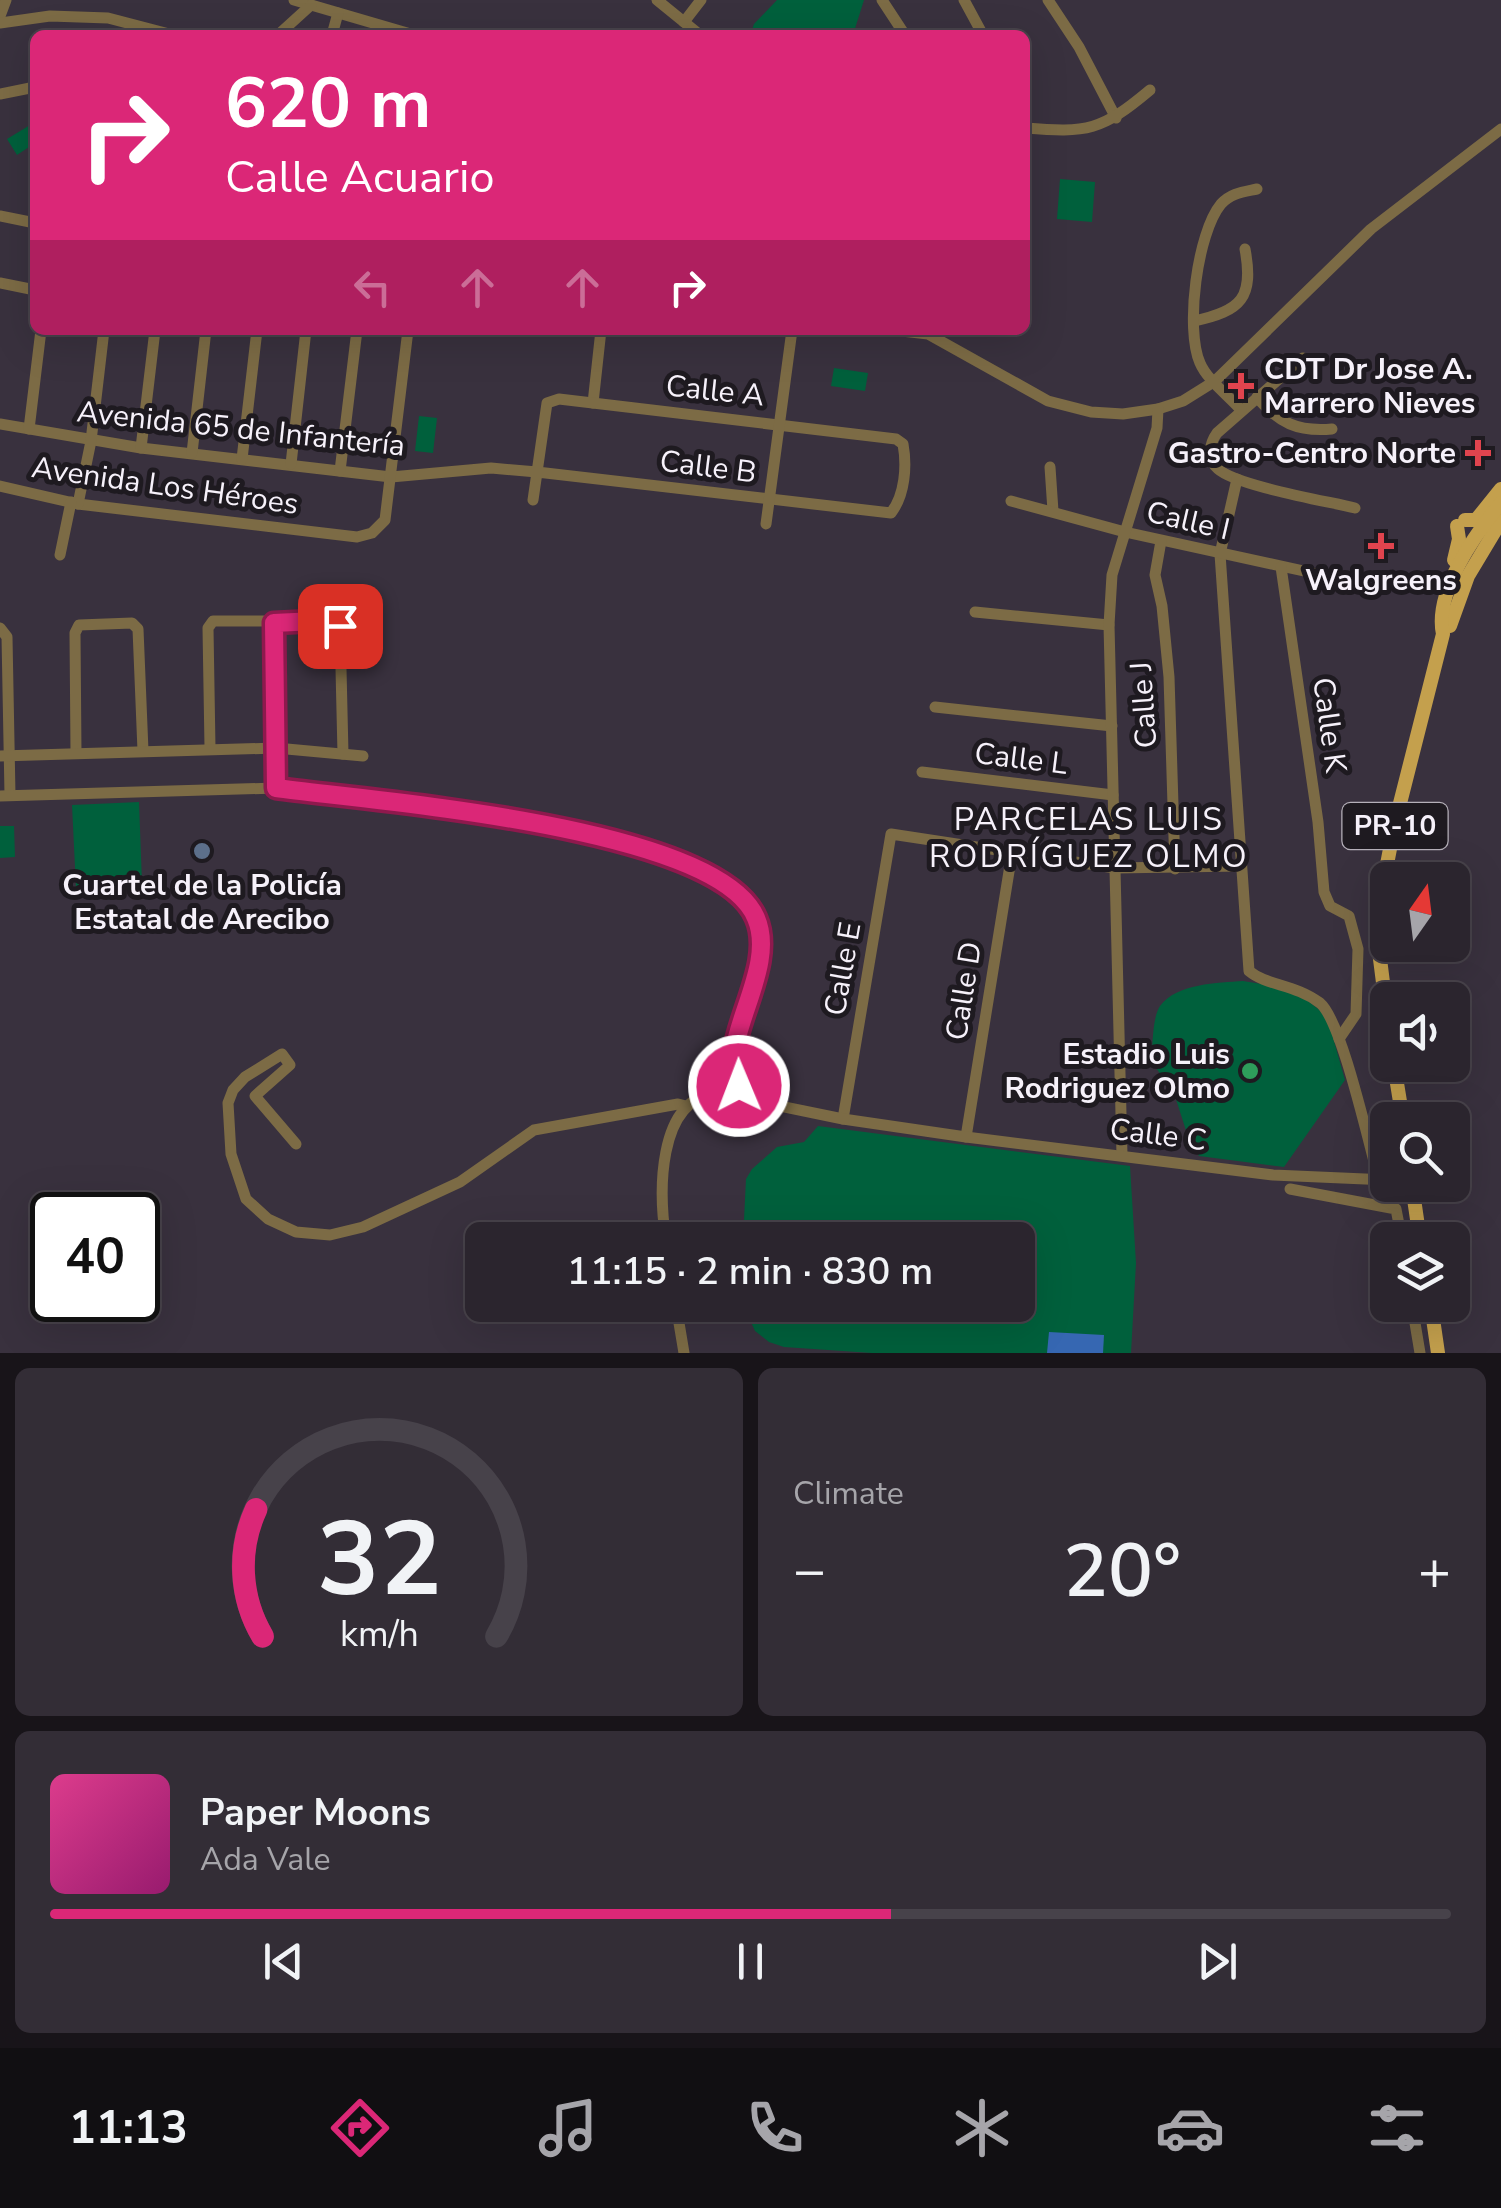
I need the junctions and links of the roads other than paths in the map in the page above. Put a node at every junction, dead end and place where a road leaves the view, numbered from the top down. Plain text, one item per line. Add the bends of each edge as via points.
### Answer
1 (6, 0) edge
2 (294, 0) edge
3 (657, 0) edge
4 (701, 0) edge
5 (882, 0) edge
6 (964, 0) edge
7 (1048, 0) edge
8 (311, 5) junction
9 (338, 13) junction
10 (0, 20) edge
11 (684, 22) junction
12 (155, 30) edge
13 (284, 30) edge
14 (333, 30) edge
15 (397, 30) edge
16 (694, 30) edge
17 (902, 30) edge
18 (980, 30) edge
19 (30, 88) edge
20 (1150, 90) dead end
21 (0, 94) edge
22 (1116, 118) junction
23 (1030, 128) edge
24 (1501, 129) edge
25 (1256, 189) dead end
26 (0, 216) edge
27 (30, 222) edge
28 (1246, 249) dead end
29 (0, 283) edge
30 (30, 289) edge
31 (1194, 321) junction
32 (40, 335) edge
33 (103, 335) edge
34 (154, 335) edge
35 (205, 335) edge
36 (256, 335) edge
37 (305, 335) edge
38 (355, 335) edge
39 (407, 335) edge
40 (601, 335) edge
41 (791, 335) edge
42 (930, 335) edge
43 (1303, 358) dead end
44 (1215, 381) junction
45 (1256, 398) junction
46 (593, 403) junction
47 (1158, 410) junction
48 (1241, 410) junction
49 (0, 424) edge
50 (778, 424) junction
51 (29, 429) junction
52 (1332, 430) dead end
53 (91, 441) junction
54 (141, 448) junction
55 (192, 453) junction
56 (242, 459) junction
57 (291, 464) junction
58 (1050, 467) dead end
59 (340, 471) junction
60 (537, 472) junction
61 (391, 477) junction
62 (1237, 479) junction
63 (0, 486) edge
64 (1501, 489) edge
65 (533, 500) dead end
66 (769, 500) junction
67 (1011, 501) dead end
68 (74, 503) junction
69 (1501, 503) edge
70 (1355, 508) dead end
71 (874, 511) joint
72 (1053, 512) junction
73 (1501, 521) edge
74 (766, 524) dead end
75 (1124, 532) junction
76 (1161, 540) junction
77 (1220, 554) junction
78 (60, 555) dead end
79 (1281, 566) junction
80 (1312, 573) dead end
81 (1451, 584) junction
82 (975, 612) dead end
83 (274, 623) junction
84 (1109, 625) junction
85 (0, 628) edge
86 (1442, 634) junction
87 (935, 707) dead end
88 (1112, 726) junction
89 (210, 748) junction
90 (276, 748) junction
91 (143, 751) junction
92 (76, 753) junction
93 (342, 754) junction
94 (4, 756) edge
95 (363, 756) dead end
96 (922, 772) dead end
97 (276, 788) junction
98 (5, 795) edge
99 (1114, 795) junction
100 (1012, 853) junction
101 (1240, 866) junction
102 (1116, 868) junction
103 (1174, 868) junction
104 (1383, 982) edge
105 (1339, 1039) junction
106 (746, 1099) junction
107 (686, 1106) junction
108 (842, 1119) junction
109 (966, 1137) junction
110 (1370, 1138) edge
111 (296, 1144) dead end
112 (1122, 1155) junction
113 (1370, 1179) edge
114 (1290, 1188) dead end
115 (663, 1222) edge
116 (1399, 1222) edge
117 (679, 1322) edge
118 (1415, 1322) edge
119 (1433, 1322) edge
120 (684, 1353) edge
121 (1420, 1353) edge
122 (1438, 1353) edge

1 - 10 street
2 - 8 street
3 - 11 street
4 - 11 street
5 - 17 street
6 - 18 street
7 - 22 street
8 - 9 street
8 - 13 street
9 - 14 street
9 - 15 street
10 - 12 street via 108,18
11 - 16 street
19 - 21 street
20 - 22 street
22 - 23 street via 1068,132
24 - 44 street via 1371,229
25 - 31 street via 1231,196 1217,210 1198,264
26 - 27 street
28 - 31 street via 1248,290 1224,314
29 - 30 street
31 - 44 street via 1201,365
32 - 51 street
33 - 53 street
34 - 54 street
35 - 55 street
36 - 56 street
37 - 57 street
38 - 59 street
39 - 61 street
40 - 46 street
41 - 50 street
42 - 47 street via 1048,402 1107,413
43 - 45 street
44 - 47 street
44 - 48 street
45 - 48 street
45 - 52 street via 1283,424
46 - 50 street, Calle A
46 - 60 street via 547,402
47 - 75 street
48 - 62 street via 1216,433 1210,450 1215,467
49 - 51 street, Avenida 65 de Infantería
50 - 66 street
50 - 71 street, Calle A via 903,444 900,501 892,513
51 - 53 street, Avenida 65 de Infantería
53 - 54 street, Avenida 65 de Infantería
53 - 68 street
54 - 55 street, Avenida 65 de Infantería
55 - 56 street, Avenida 65 de Infantería
56 - 57 street, Avenida 65 de Infantería
57 - 59 street, Avenida 65 de Infantería
58 - 72 street
59 - 61 street, Avenida 65 de Infantería
60 - 61 street, Avenida 65 de Infantería via 490,468
60 - 65 street
60 - 66 street, Calle B
61 - 68 street, Avenida Los Héroes via 384,520 357,537
62 - 70 street
62 - 77 street
63 - 68 street, Avenida Los Héroes
64 - 81 main road via 1476,520 1461,523
66 - 71 street, Calle B
66 - 74 street
67 - 72 street, Calle I
68 - 78 street
69 - 81 main road, PR-10
72 - 75 street, Calle I
73 - 86 main road, PR-10
75 - 76 street, Calle I
75 - 84 street
76 - 77 street, Calle I
76 - 103 street, Calle J via 1155,575 1168,677
77 - 79 street, Calle I
77 - 101 street
79 - 80 street, Calle I
79 - 105 street, Calle K via 1324,892 1330,906 1348,916 1358,949 1356,1014
81 - 86 main road, PR-10
82 - 84 street
83 - 89 street via 213,621 208,628
83 - 90 street
83 - 93 street via 336,620 340,626
84 - 88 street
85 - 94 street via 7,637
86 - 104 main road, PR-10 via 1382,890
87 - 88 street
88 - 99 street
89 - 90 street
89 - 91 street
90 - 93 street
90 - 97 street
91 - 92 street
91 - 92 street via 138,629 132,623 79,625
92 - 94 street
93 - 95 street
94 - 98 street
96 - 99 street, Calle L
97 - 98 street
97 - 106 street via 616,838 726,884 746,902 761,938 731,1064
99 - 102 street
100 - 102 street
100 - 108 street, Calle E via 891,834
100 - 109 street, Calle D
101 - 103 street
101 - 105 street via 1250,971 1307,993 1330,1014
102 - 103 street
102 - 112 street
105 - 110 street
106 - 107 street, Calle C via 704,1094
106 - 108 street, Calle C
107 - 111 street, Calle C via 534,1130 460,1182 363,1227 330,1235 296,1232 268,1219 246,1199 230,1154 233,1090 282,1054 290,1065 254,1096
107 - 115 street via 661,1176
108 - 109 street, Calle C
109 - 112 street, Calle C
112 - 113 street, Calle C via 1273,1175
114 - 116 street via 1396,1209
117 - 120 street
118 - 121 street
119 - 122 main road

